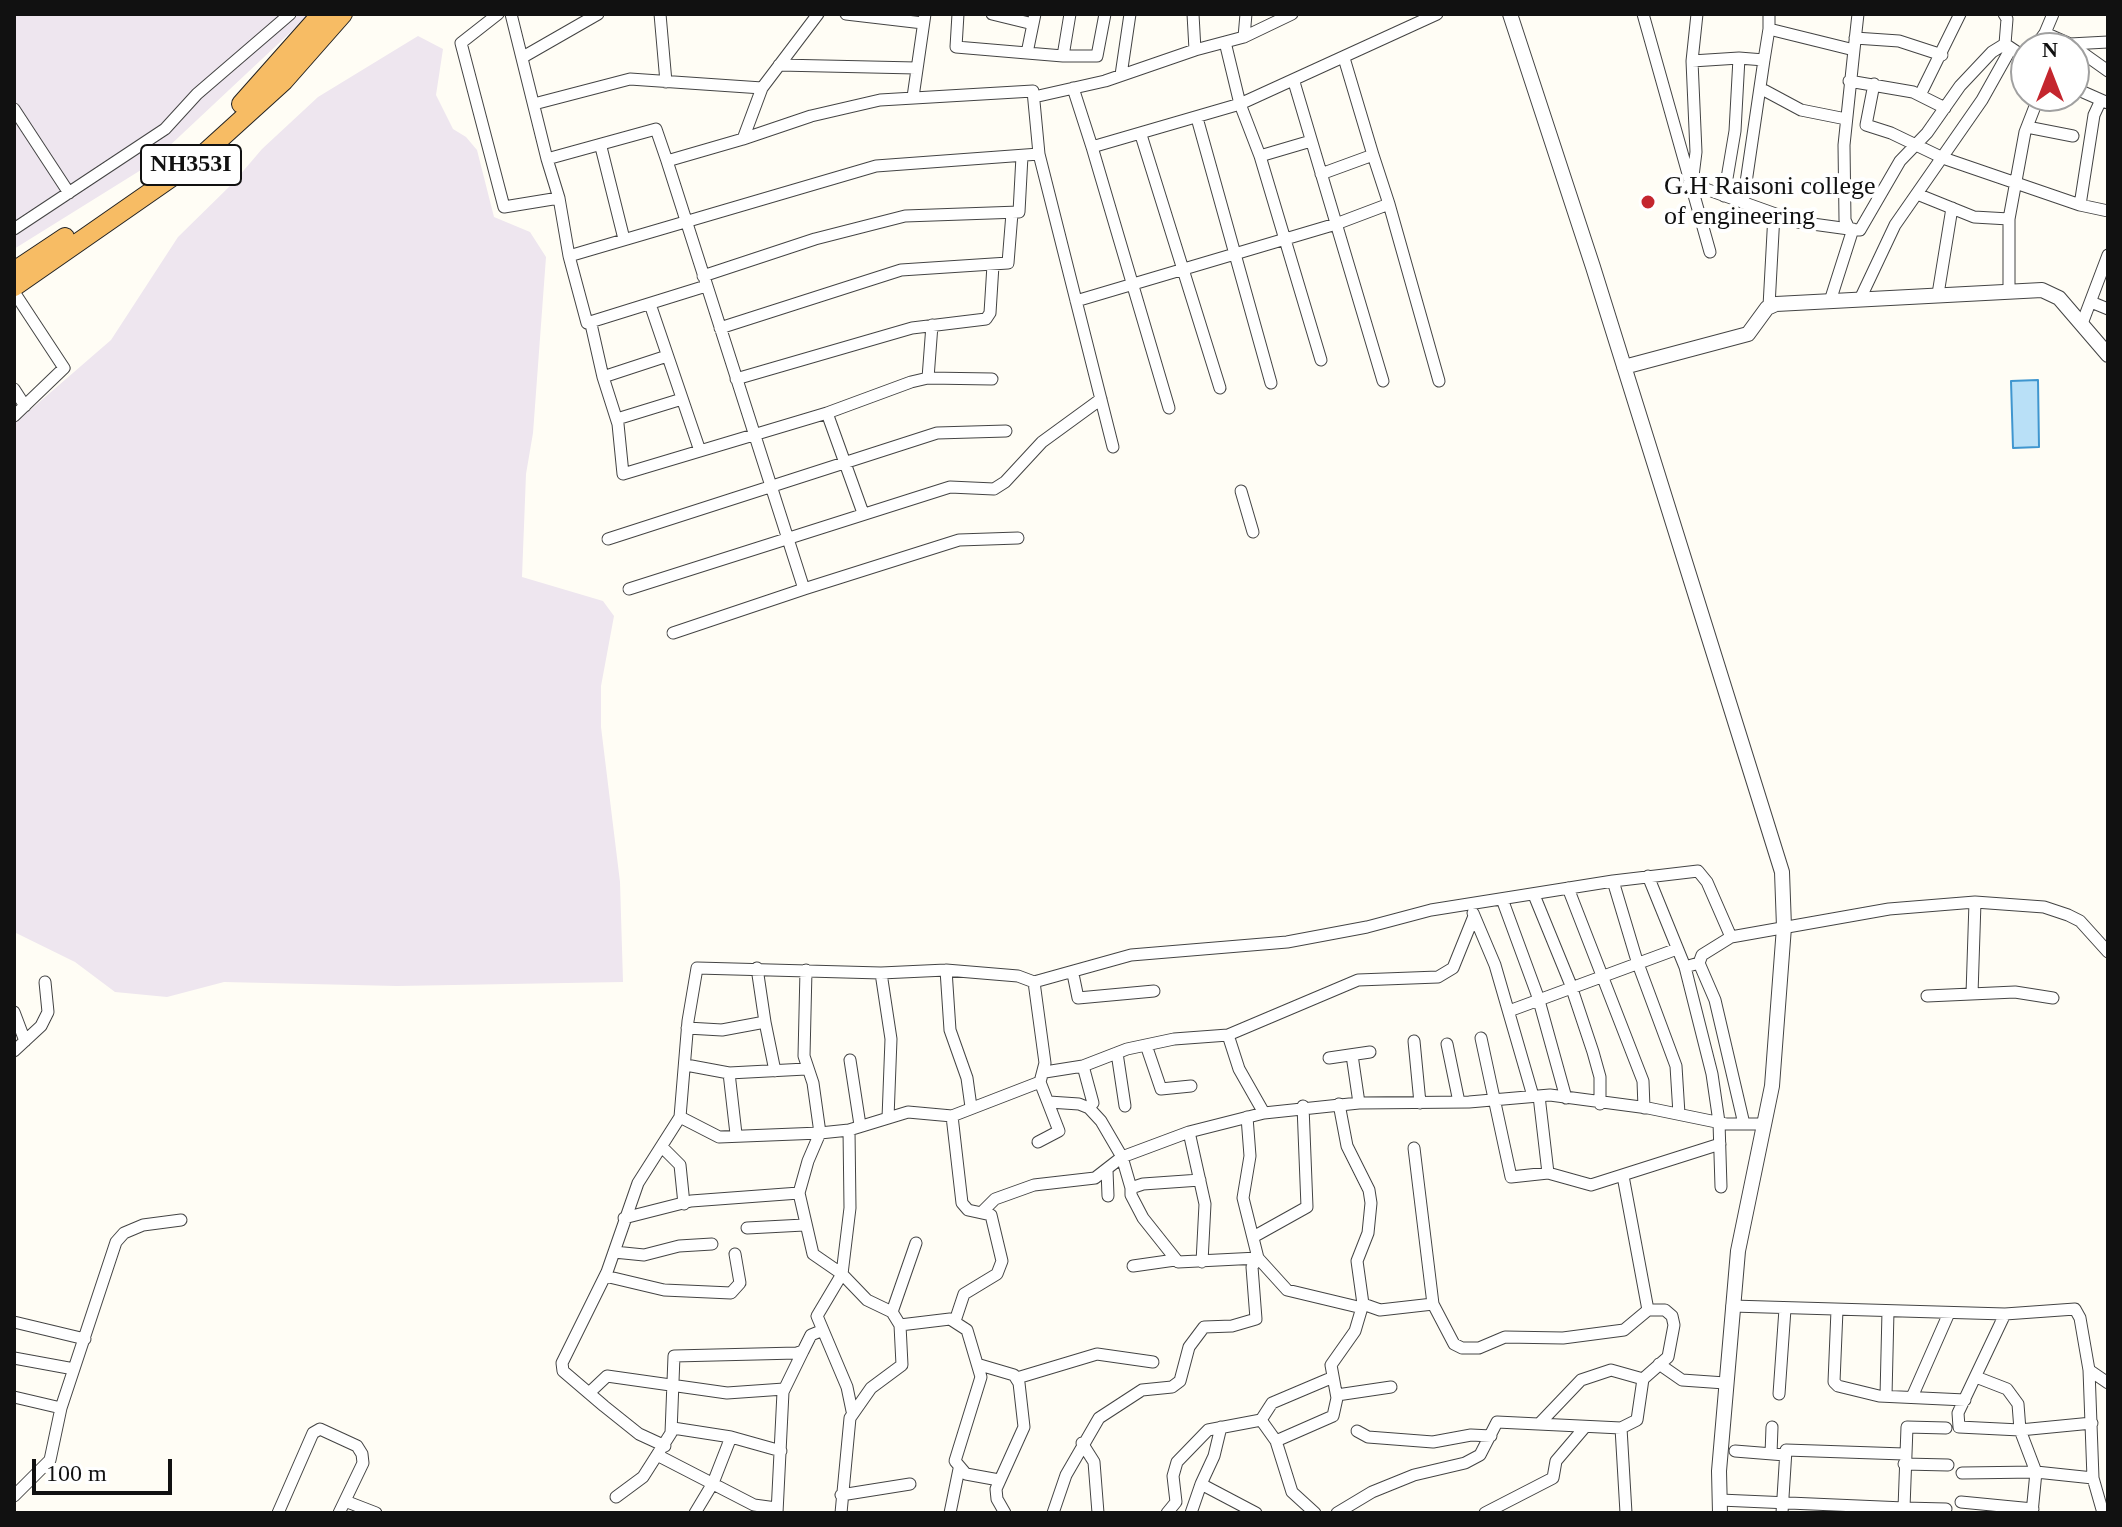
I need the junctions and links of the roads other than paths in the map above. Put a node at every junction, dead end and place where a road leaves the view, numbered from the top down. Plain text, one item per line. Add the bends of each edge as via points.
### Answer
1 (290, 14) edge
2 (321, 14) edge
3 (343, 14) edge
4 (498, 14) edge
5 (511, 14) edge
6 (598, 14) edge
7 (660, 14) edge
8 (818, 14) edge
9 (846, 14) edge
10 (958, 14) edge
11 (992, 14) edge
12 (1070, 14) edge
13 (1105, 14) edge
14 (1130, 14) edge
15 (1193, 14) edge
16 (1246, 14) edge
17 (1292, 14) edge
18 (1437, 14) edge
19 (1510, 14) edge
20 (1643, 14) edge
21 (1697, 14) edge
22 (1769, 14) edge
23 (1858, 14) edge
24 (1960, 14) edge
25 (2004, 14) edge
26 (924, 18) edge
27 (1034, 19) edge
28 (1769, 29) junction
29 (1244, 37) junction
30 (1225, 42) junction
31 (1854, 44) junction
32 (2008, 47) junction
33 (1195, 50) junction
34 (1027, 53) junction
35 (1942, 55) junction
36 (1063, 56) junction
37 (523, 57) junction
38 (1344, 58) junction
39 (1739, 58) junction
40 (2090, 58) edge
41 (1764, 60) junction
42 (1692, 61) junction
43 (779, 65) junction
44 (916, 68) junction
45 (2108, 71) edge
46 (1121, 75) junction
47 (1849, 81) junction
48 (666, 82) junction
49 (1294, 82) junction
50 (1874, 84) junction
51 (762, 88) junction
52 (1073, 88) junction
53 (1760, 88) junction
54 (1920, 95) junction
55 (913, 97) junction
56 (1034, 97) junction
57 (2104, 102) edge
58 (534, 104) junction
59 (1240, 104) junction
60 (1945, 108) junction
61 (14, 109) edge
62 (2033, 112) edge
63 (1197, 118) junction
64 (1846, 119) junction
65 (2027, 127) junction
66 (1141, 135) junction
67 (2073, 136) dead end
68 (743, 139) junction
69 (1311, 141) junction
70 (1916, 145) junction
71 (601, 147) junction
72 (1092, 147) junction
73 (1039, 154) junction
74 (1373, 155) junction
75 (1022, 156) junction
76 (1260, 156) junction
77 (1943, 158) junction
78 (547, 159) junction
79 (667, 161) junction
80 (1321, 174) junction
81 (2017, 183) junction
82 (1690, 184) junction
83 (69, 193) junction
84 (1917, 194) junction
85 (1724, 196) junction
86 (559, 198) junction
87 (1743, 203) junction
88 (1389, 204) junction
89 (2080, 205) junction
90 (1952, 208) junction
91 (2108, 211) edge
92 (1012, 213) junction
93 (1774, 214) junction
94 (2009, 219) junction
95 (685, 221) junction
96 (1336, 224) junction
97 (14, 229) edge
98 (1851, 229) junction
99 (624, 239) junction
100 (1284, 239) junction
101 (1710, 252) dead end
102 (1235, 253) junction
103 (2108, 255) edge
104 (569, 256) junction
105 (993, 265) junction
106 (1182, 269) junction
107 (14, 271) edge
108 (704, 281) junction
109 (1131, 284) junction
110 (14, 290) edge
111 (2009, 291) junction
112 (1938, 294) junction
113 (1861, 297) junction
114 (1831, 298) junction
115 (1076, 301) junction
116 (2091, 302) junction
117 (650, 304) junction
118 (1769, 306) junction
119 (2108, 309) edge
120 (2083, 321) junction
121 (591, 324) junction
122 (932, 325) junction
123 (720, 328) junction
124 (2108, 355) edge
125 (667, 356) junction
126 (1321, 360) dead end
127 (1624, 367) junction
128 (603, 377) junction
129 (928, 378) junction
130 (736, 379) junction
131 (992, 379) dead end
132 (1383, 381) dead end
133 (1439, 381) dead end
134 (1271, 383) dead end
135 (1220, 388) dead end
136 (14, 389) edge
137 (682, 399) junction
138 (1101, 399) junction
139 (25, 406) junction
140 (1169, 408) dead end
141 (827, 413) junction
142 (14, 416) edge
143 (617, 419) junction
144 (1006, 431) dead end
145 (754, 434) junction
146 (1113, 447) dead end
147 (699, 448) junction
148 (844, 460) junction
149 (771, 486) junction
150 (1241, 491) dead end
151 (863, 513) junction
152 (1253, 532) dead end
153 (787, 537) junction
154 (1018, 538) dead end
155 (608, 539) dead end
156 (629, 589) dead end
157 (804, 589) junction
158 (673, 633) dead end
159 (1648, 876) junction
160 (1613, 881) junction
161 (1568, 888) junction
162 (1534, 895) junction
163 (1502, 899) junction
164 (1975, 902) junction
165 (1472, 910) junction
166 (1784, 927) junction
167 (1731, 937) junction
168 (1677, 949) junction
169 (2108, 952) edge
170 (1637, 962) junction
171 (1699, 963) junction
172 (1685, 967) junction
173 (757, 968) junction
174 (806, 970) junction
175 (946, 970) junction
176 (881, 973) junction
177 (1073, 974) junction
178 (1602, 974) junction
179 (45, 982) dead end
180 (1034, 982) junction
181 (1571, 986) junction
182 (1154, 991) dead end
183 (1972, 994) junction
184 (1927, 996) dead end
185 (2053, 998) dead end
186 (1539, 999) junction
187 (1509, 1011) junction
188 (14, 1012) edge
189 (765, 1022) junction
190 (687, 1028) junction
191 (1228, 1035) junction
192 (1481, 1038) dead end
193 (25, 1041) junction
194 (1414, 1041) dead end
195 (1447, 1044) dead end
196 (1146, 1045) junction
197 (14, 1051) edge
198 (1370, 1052) dead end
199 (1117, 1053) junction
200 (1352, 1055) junction
201 (1329, 1058) dead end
202 (850, 1060) dead end
203 (686, 1065) junction
204 (1083, 1066) junction
205 (806, 1069) junction
206 (775, 1071) junction
207 (729, 1073) junction
208 (1043, 1077) junction
209 (1191, 1086) dead end
210 (1536, 1096) junction
211 (1566, 1098) junction
212 (1495, 1099) junction
213 (1049, 1102) junction
214 (1459, 1102) junction
215 (1093, 1103) dead end
216 (1359, 1103) junction
217 (1420, 1103) junction
218 (1339, 1104) junction
219 (1600, 1104) junction
220 (1125, 1106) dead end
221 (1303, 1106) junction
222 (971, 1107) junction
223 (1644, 1108) junction
224 (1264, 1113) junction
225 (1679, 1114) junction
226 (952, 1116) junction
227 (680, 1117) junction
228 (1247, 1117) junction
229 (888, 1118) junction
230 (1719, 1122) junction
231 (1744, 1124) junction
232 (1764, 1124) junction
233 (854, 1127) junction
234 (1189, 1132) junction
235 (820, 1133) junction
236 (736, 1134) junction
237 (1038, 1142) dead end
238 (1720, 1144) junction
239 (662, 1147) junction
240 (1414, 1148) dead end
241 (1122, 1157) junction
242 (1107, 1170) junction
243 (1548, 1173) junction
244 (1623, 1176) junction
245 (1200, 1180) junction
246 (1721, 1187) dead end
247 (1131, 1188) junction
248 (799, 1193) junction
249 (1108, 1196) dead end
250 (684, 1204) junction
251 (983, 1211) junction
252 (624, 1218) junction
253 (181, 1220) dead end
254 (804, 1225) junction
255 (747, 1228) dead end
256 (1255, 1236) junction
257 (916, 1243) dead end
258 (712, 1244) dead end
259 (614, 1252) junction
260 (735, 1254) dead end
261 (1258, 1258) junction
262 (1175, 1260) junction
263 (1202, 1262) junction
264 (1133, 1266) dead end
265 (842, 1274) junction
266 (605, 1276) junction
267 (1363, 1304) junction
268 (1433, 1304) junction
269 (1732, 1306) junction
270 (1785, 1309) junction
271 (1648, 1310) junction
272 (1837, 1310) junction
273 (1888, 1311) junction
274 (892, 1312) junction
275 (1949, 1313) junction
276 (2005, 1314) junction
277 (955, 1321) junction
278 (14, 1322) edge
279 (900, 1325) junction
280 (823, 1330) junction
281 (85, 1339) junction
282 (803, 1351) junction
283 (14, 1358) edge
284 (1153, 1362) dead end
285 (1659, 1364) junction
286 (980, 1365) junction
287 (74, 1369) junction
288 (2089, 1370) junction
289 (1976, 1377) junction
290 (1017, 1378) junction
291 (1331, 1378) junction
292 (1643, 1379) junction
293 (1725, 1383) junction
294 (2108, 1383) edge
295 (674, 1386) junction
296 (1391, 1387) dead end
297 (784, 1389) junction
298 (589, 1393) junction
299 (1779, 1394) dead end
300 (1337, 1395) junction
301 (1886, 1396) junction
302 (14, 1397) edge
303 (1912, 1397) junction
304 (1965, 1400) junction
305 (61, 1408) junction
306 (852, 1411) junction
307 (1261, 1420) junction
308 (2092, 1423) junction
309 (1539, 1424) junction
310 (1221, 1427) junction
311 (1585, 1427) junction
312 (1772, 1427) dead end
313 (673, 1428) junction
314 (1621, 1428) junction
315 (1946, 1428) dead end
316 (2020, 1430) junction
317 (1357, 1431) dead end
318 (1491, 1436) junction
319 (731, 1437) junction
320 (1276, 1441) junction
321 (1082, 1443) junction
322 (662, 1451) junction
323 (781, 1451) junction
324 (1735, 1451) dead end
325 (1771, 1454) junction
326 (1785, 1455) junction
327 (1904, 1459) junction
328 (1948, 1465) dead end
329 (959, 1469) junction
330 (2036, 1472) junction
331 (1962, 1473) dead end
332 (2093, 1478) junction
333 (999, 1480) junction
334 (713, 1483) junction
335 (910, 1484) dead end
336 (1201, 1484) junction
337 (841, 1495) junction
338 (14, 1496) edge
339 (616, 1497) dead end
340 (345, 1501) junction
341 (1961, 1502) dead end
342 (1720, 1506) edge
343 (1782, 1508) edge
344 (1946, 1509) dead end
345 (776, 1511) edge
346 (1904, 1511) edge
347 (2032, 1511) edge
348 (1171, 1512) edge
349 (278, 1513) edge
350 (339, 1513) edge
351 (376, 1513) edge
352 (695, 1513) edge
353 (841, 1513) edge
354 (950, 1513) edge
355 (1005, 1513) edge
356 (1053, 1513) edge
357 (1098, 1513) edge
358 (1191, 1513) edge
359 (1256, 1513) edge
360 (1315, 1513) edge
361 (1337, 1513) edge
362 (1485, 1513) edge
363 (1626, 1513) edge
364 (2103, 1513) edge

1 - 83 street via 197,94 165,129
2 - 107 highway, NH353I via 274,71 177,165
3 - 110 highway, NH353I via 284,81 198,159
4 - 86 street via 461,43 504,207
5 - 37 street
6 - 37 street
7 - 48 street
8 - 43 street
9 - 26 street
10 - 34 street via 956,47
11 - 27 street
12 - 36 street
13 - 36 street via 1097,56
14 - 46 street
15 - 33 street
16 - 29 street
17 - 29 street
18 - 38 street
19 - 127 street
20 - 82 street
21 - 42 street
22 - 28 street
23 - 31 street
24 - 35 street
25 - 32 street
26 - 44 street
27 - 34 street
28 - 31 street
28 - 41 street
29 - 30 street
30 - 33 street
30 - 59 street
31 - 35 street via 1899,41
31 - 47 street
32 - 60 street via 1992,52
32 - 77 street
33 - 46 street
34 - 36 street
35 - 54 street
37 - 58 street
38 - 49 street
38 - 74 street
39 - 41 street
39 - 42 street
39 - 85 street
40 - 45 street
41 - 53 street
42 - 82 street via 1696,152
43 - 44 street
43 - 51 street
44 - 55 street
46 - 52 street
47 - 50 street
47 - 64 street
48 - 51 street
48 - 58 street via 630,79
49 - 59 street
49 - 69 street
50 - 54 street
50 - 70 street via 1865,125
51 - 68 street
52 - 56 street
52 - 72 street
53 - 64 street via 1801,110
53 - 87 street
54 - 60 street
55 - 56 street via 1033,91
55 - 68 street via 811,116
56 - 73 street
57 - 89 street via 2094,115
58 - 78 street
59 - 63 street
59 - 76 street
60 - 70 street
61 - 83 street
62 - 65 street
63 - 66 street
63 - 102 street
64 - 98 street via 1845,220
65 - 67 street
65 - 81 street
66 - 72 street
66 - 106 street
68 - 79 street
69 - 76 street
69 - 80 street
70 - 77 street
70 - 98 street via 1900,161 1860,230
71 - 78 street
71 - 79 street via 656,129
71 - 99 street
72 - 109 street
73 - 75 street
73 - 115 street
74 - 80 street
74 - 88 street
75 - 92 street via 1021,211
75 - 95 street via 876,166
76 - 100 street
77 - 81 street
77 - 84 street
78 - 86 street
79 - 95 street
80 - 96 street
81 - 89 street
81 - 94 street
82 - 85 street
82 - 101 street
83 - 97 street
84 - 90 street
84 - 113 street via 1888,237
85 - 87 street
86 - 104 street
87 - 93 street
88 - 96 street
88 - 133 street
89 - 91 street
90 - 94 street via 1978,218
90 - 112 street
92 - 105 street via 1010,261
92 - 108 street via 905,216 815,239
93 - 98 street
93 - 118 street
94 - 111 street
95 - 99 street
95 - 108 street
96 - 100 street
96 - 132 street
98 - 114 street
99 - 104 street
100 - 102 street
100 - 126 street
102 - 106 street
102 - 134 street
103 - 116 street
104 - 121 street
105 - 122 street via 989,316
105 - 123 street via 901,270
106 - 109 street
106 - 135 street
108 - 117 street
108 - 123 street
109 - 115 street
109 - 140 street
110 - 139 street via 64,368
111 - 112 street
111 - 120 street via 2042,290
112 - 113 street
113 - 114 street
114 - 118 street
115 - 138 street
116 - 119 street
116 - 120 street
117 - 121 street
117 - 125 street
118 - 127 street via 1748,334
120 - 124 street
121 - 128 street
122 - 129 street
122 - 130 street
123 - 130 street
125 - 128 street
125 - 137 street
127 - 166 street via 1782,872
128 - 143 street
129 - 131 street
129 - 141 street
130 - 145 street
136 - 139 street
137 - 143 street
137 - 147 street
138 - 146 street
138 - 151 street via 1042,442 994,489 950,487
139 - 142 street
141 - 145 street
141 - 148 street
143 - 147 street via 623,474
144 - 148 street via 937,433
145 - 147 street
145 - 149 street
148 - 149 street
148 - 151 street
149 - 153 street
149 - 155 street
150 - 152 street
151 - 153 street
153 - 156 street
153 - 157 street
154 - 157 street via 959,540
157 - 158 street
159 - 160 street
159 - 167 street via 1698,871
159 - 168 street
160 - 161 street
160 - 170 street
161 - 162 street
161 - 178 street
162 - 163 street
162 - 181 street
163 - 165 street
163 - 186 street
164 - 166 street via 1915,905
164 - 169 street via 2044,907 2068,915
164 - 183 street
165 - 177 street via 1287,942 1131,955
165 - 187 street
165 - 191 street via 1453,968 1438,977 1358,980
166 - 167 street
166 - 232 street via 1772,1086
167 - 171 street via 1702,955
168 - 170 street
168 - 172 street
170 - 178 street
170 - 225 street via 1676,1066
171 - 172 street
171 - 231 street via 1715,1000
172 - 230 street
173 - 174 street
173 - 189 street
173 - 190 street via 697,968
174 - 176 street
174 - 205 street
175 - 176 street
175 - 180 street
175 - 222 street via 950,1030
176 - 229 street via 891,1039
177 - 180 street
177 - 182 street via 1078,998
178 - 181 street
178 - 223 street via 1643,1081
179 - 193 street via 50,1007 41,1026
180 - 208 street
181 - 186 street
181 - 219 street via 1600,1077
183 - 184 street
183 - 185 street via 2015,992
186 - 187 street
186 - 211 street
187 - 210 street
188 - 193 street
189 - 190 street via 722,1030
189 - 206 street
190 - 203 street
191 - 196 street
191 - 224 street via 1239,1069
192 - 212 street
193 - 197 street
194 - 217 street
195 - 214 street
196 - 199 street
196 - 209 street via 1161,1089
198 - 200 street
199 - 204 street
199 - 220 street
200 - 201 street
200 - 216 street
202 - 233 street
203 - 207 street
203 - 227 street
204 - 208 street
204 - 215 street
205 - 206 street
205 - 235 street
206 - 207 street
207 - 236 street
208 - 213 street
208 - 222 street
210 - 211 street
210 - 212 street
210 - 243 street
211 - 219 street
212 - 214 street
212 - 243 street via 1508,1173 1516,1178
213 - 237 street via 1059,1131
213 - 241 street via 1089,1108
214 - 217 street
216 - 217 street
216 - 218 street
218 - 221 street
218 - 267 street via 1347,1146 1371,1203 1368,1233 1357,1261
219 - 223 street
221 - 224 street
221 - 256 street via 1307,1207
222 - 226 street
223 - 225 street
224 - 228 street
225 - 230 street
226 - 229 street via 908,1112
226 - 251 street via 962,1203 968,1210
227 - 236 street via 719,1137
227 - 239 street
228 - 234 street
228 - 256 street via 1250,1156 1243,1198
229 - 233 street
230 - 231 street
230 - 238 street
231 - 232 street
232 - 269 street
233 - 235 street
233 - 265 street
234 - 241 street
234 - 245 street
235 - 236 street
235 - 248 street
238 - 244 street
238 - 246 street
239 - 250 street via 680,1165
239 - 252 street via 641,1177
240 - 268 street
241 - 242 street
241 - 247 street
242 - 249 street
242 - 251 street via 1089,1180 1034,1185 995,1199
243 - 244 street via 1591,1185
244 - 271 street
245 - 247 street
245 - 263 street via 1205,1204
247 - 262 street via 1143,1218
248 - 250 street
248 - 254 street
250 - 252 street
251 - 277 street via 995,1220 1001,1270 964,1294
252 - 259 street
253 - 281 street via 143,1225 116,1242
254 - 255 street
254 - 265 street via 815,1259
256 - 261 street
257 - 274 street
258 - 259 street via 644,1255
259 - 266 street
260 - 266 street via 740,1283 731,1293 664,1290
261 - 263 street
261 - 267 street via 1287,1290 1347,1307
261 - 321 street via 1252,1267 1256,1319 1204,1327 1189,1347 1180,1381 1119,1402 1099,1418
262 - 263 street
262 - 264 street
265 - 274 street via 867,1300
265 - 280 street via 817,1316
266 - 298 street via 562,1363 563,1371
267 - 268 street via 1380,1310
267 - 291 street via 1355,1331 1331,1365
268 - 271 street via 1454,1344 1462,1348 1479,1348 1505,1337 1563,1338 1624,1330
269 - 270 street
269 - 293 street
270 - 272 street
270 - 299 street
271 - 285 street via 1665,1310 1674,1325 1668,1357
272 - 273 street
272 - 301 street via 1834,1382 1851,1391
273 - 275 street
273 - 301 street
274 - 279 street
275 - 276 street
275 - 303 street
276 - 288 street via 2075,1309
276 - 289 street
277 - 279 street
277 - 286 street via 970,1336
278 - 281 street
279 - 306 street via 902,1365 871,1388
280 - 282 street via 811,1335
280 - 306 street
281 - 287 street
282 - 295 street via 680,1353 673,1362
282 - 297 street
283 - 287 street
284 - 290 street via 1097,1354
285 - 292 street
285 - 293 street via 1682,1380
286 - 290 street
286 - 329 street via 980,1383 955,1453
287 - 305 street
288 - 294 street
288 - 308 street
289 - 304 street
289 - 316 street via 2014,1396
290 - 333 street via 1024,1427
291 - 300 street
291 - 307 street via 1272,1403
292 - 309 street via 1611,1370 1581,1380
292 - 314 street via 1637,1420
293 - 342 street
295 - 297 street via 733,1393
295 - 298 street via 607,1376
295 - 313 street
296 - 300 street
297 - 323 street
298 - 322 street
300 - 320 street via 1333,1416
301 - 303 street
302 - 305 street
303 - 304 street
304 - 316 street via 1957,1421 1963,1430
305 - 338 street via 50,1460
306 - 337 street
307 - 310 street
307 - 320 street
308 - 316 street
308 - 332 street
309 - 311 street
309 - 318 street via 1497,1422
310 - 336 street
310 - 348 street via 1208,1430 1177,1462
311 - 314 street
311 - 362 street via 1556,1461 1553,1478
312 - 325 street
313 - 319 street
313 - 322 street
314 - 363 street
315 - 327 street via 1907,1427
316 - 330 street
317 - 318 street via 1368,1437 1428,1442
318 - 361 street via 1480,1455 1465,1463 1414,1475
319 - 323 street
319 - 334 street
320 - 360 street via 1292,1492
321 - 356 street
321 - 357 street via 1094,1462
322 - 334 street
322 - 339 street via 638,1481
323 - 345 street
324 - 325 street
325 - 326 street
326 - 327 street via 1790,1448
326 - 343 street
327 - 328 street
327 - 346 street
329 - 333 street
329 - 354 street
330 - 331 street
330 - 332 street
330 - 347 street
332 - 364 street
333 - 355 street via 996,1495
334 - 345 street
334 - 352 street
335 - 337 street
336 - 358 street
336 - 359 street
337 - 353 street
340 - 349 street via 363,1463 362,1454 357,1446 320,1429 313,1433
340 - 350 street
340 - 351 street
341 - 347 street
342 - 343 street
343 - 346 street
344 - 346 street

